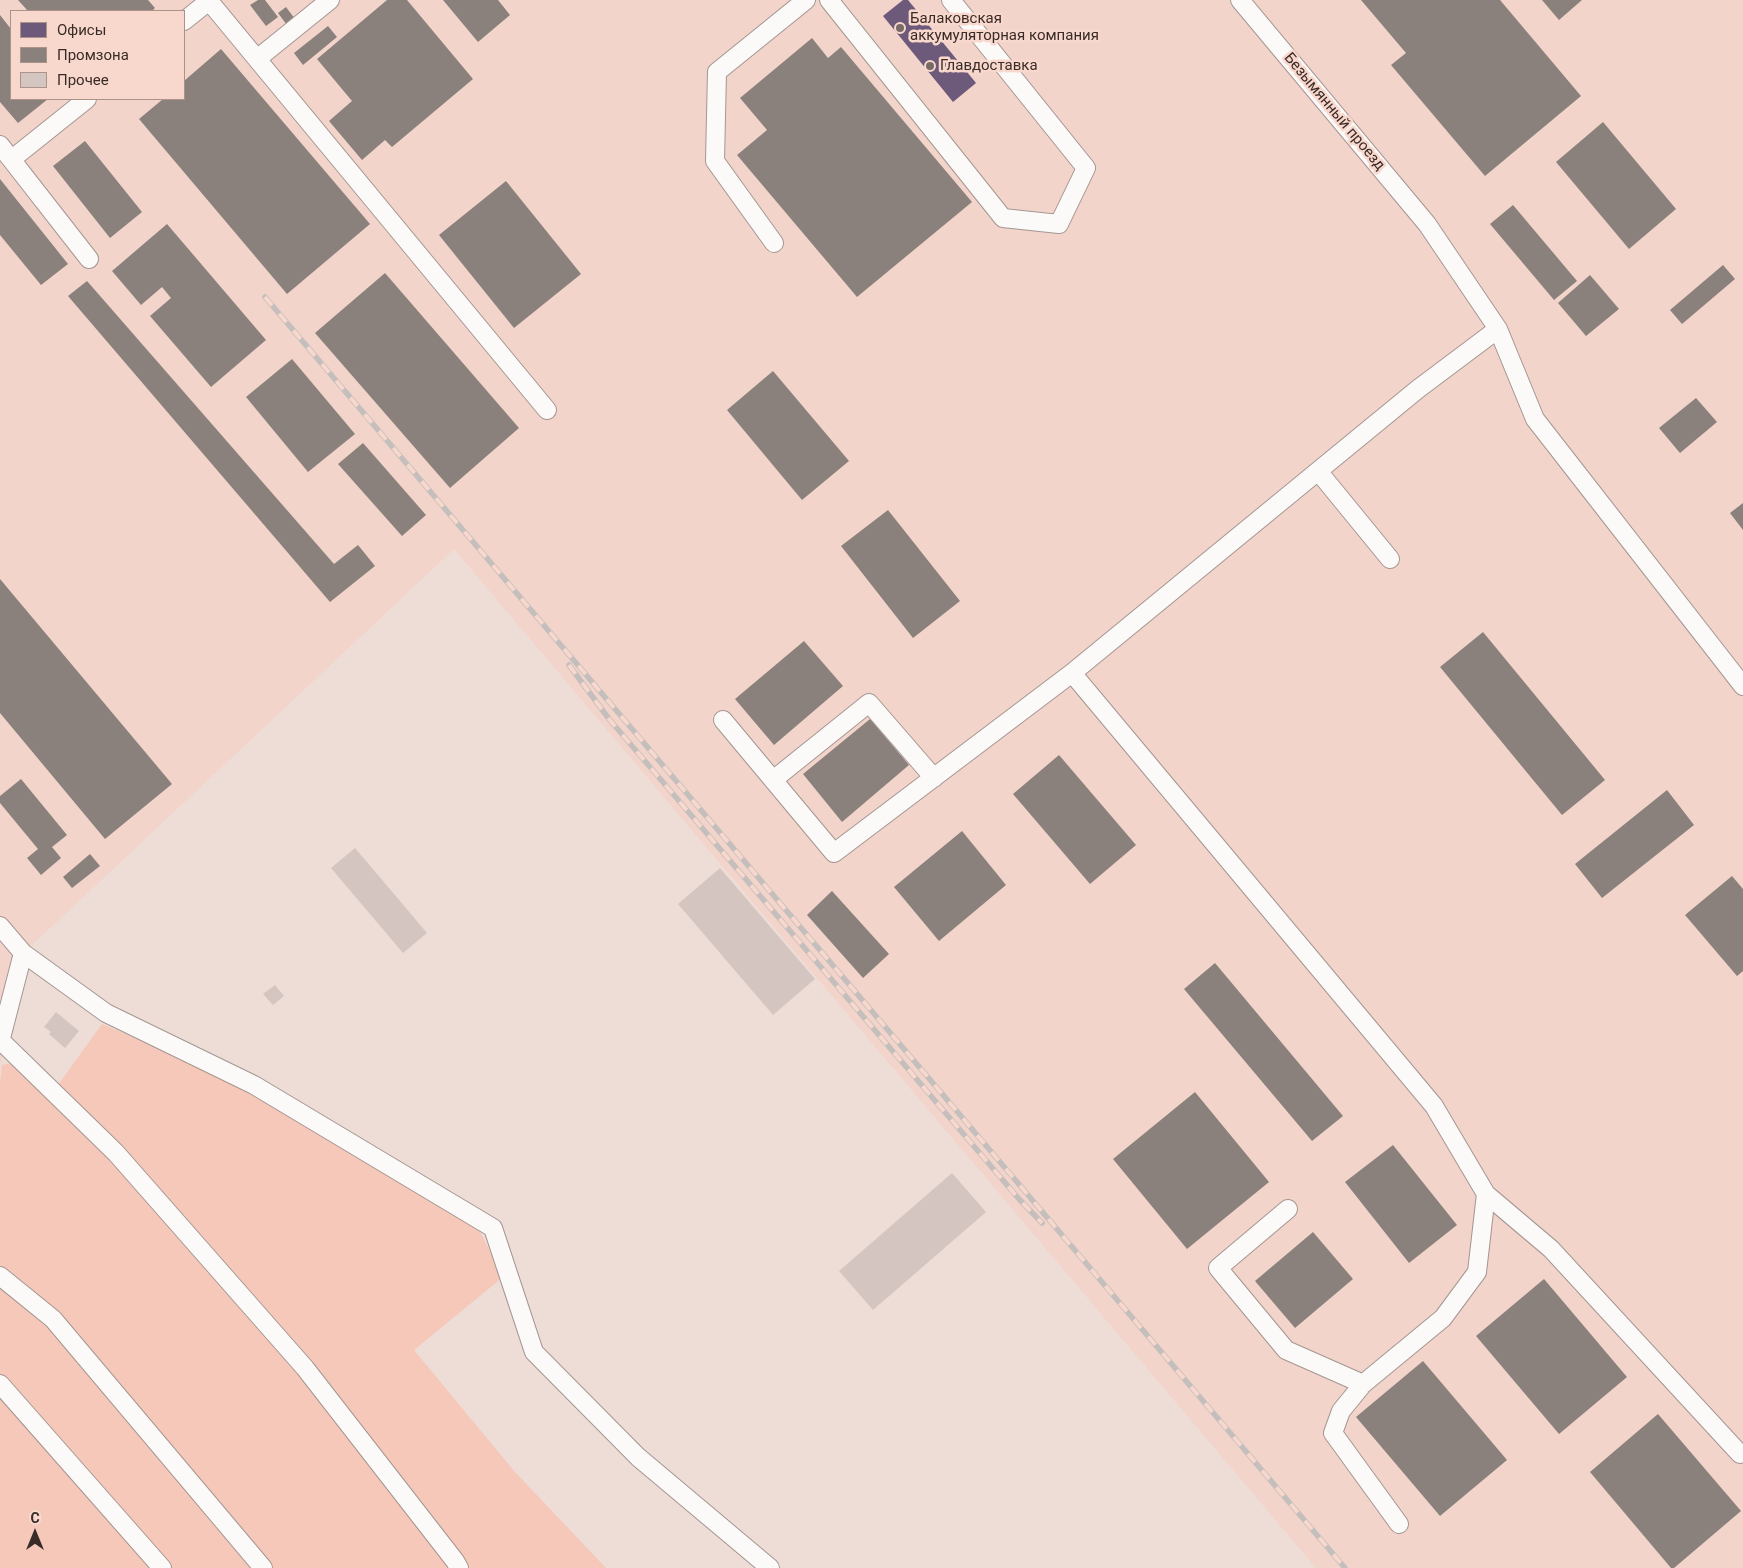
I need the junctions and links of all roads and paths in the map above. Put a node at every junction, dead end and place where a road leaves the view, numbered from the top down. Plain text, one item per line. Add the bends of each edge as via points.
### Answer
1 (209, 0) edge
2 (330, 0) edge
3 (806, 0) edge
4 (829, 0) edge
5 (951, 0) edge
6 (1240, 0) edge
7 (185, 20) edge
8 (257, 59) junction
9 (86, 100) edge
10 (0, 145) edge
11 (12, 159) junction
12 (774, 243) dead end
13 (89, 259) dead end
14 (1498, 329) junction
15 (548, 410) dead end
16 (1318, 471) junction
17 (1390, 559) dead end
18 (1072, 673) junction
19 (1743, 686) edge
20 (723, 720) dead end
21 (934, 778) junction
22 (773, 780) junction
23 (0, 926) edge
24 (23, 953) junction
25 (0, 1041) edge
26 (1486, 1194) junction
27 (1288, 1209) dead end
28 (0, 1276) edge
29 (0, 1384) edge
30 (1363, 1384) junction
31 (1740, 1454) dead end
32 (1399, 1524) dead end
33 (162, 1568) edge
34 (263, 1568) edge
35 (459, 1568) edge
36 (770, 1568) edge

1 - 7 street
1 - 8 street
2 - 8 street
3 - 12 street via 717,72 715,161
4 - 5 street via 1003,218 1058,224 1086,168
6 - 14 street, Безымянный проезд via 1427,224
8 - 15 street
9 - 11 street
10 - 11 street
11 - 13 street
14 - 16 street
14 - 19 street, Безымянный проезд via 1535,419
16 - 17 street
16 - 18 street
18 - 21 street
18 - 26 street via 1434,1106
20 - 22 street
21 - 22 street via 834,853
21 - 22 street via 869,703
23 - 24 street
24 - 25 street
24 - 36 street via 106,1013 254,1085 493,1228 534,1352 638,1457
25 - 35 street via 116,1153 298,1360
26 - 30 street via 1477,1272 1443,1318
26 - 31 street via 1551,1249
27 - 30 street via 1218,1268 1286,1350
28 - 34 street via 53,1319
29 - 33 street
30 - 32 street via 1341,1411 1333,1433

